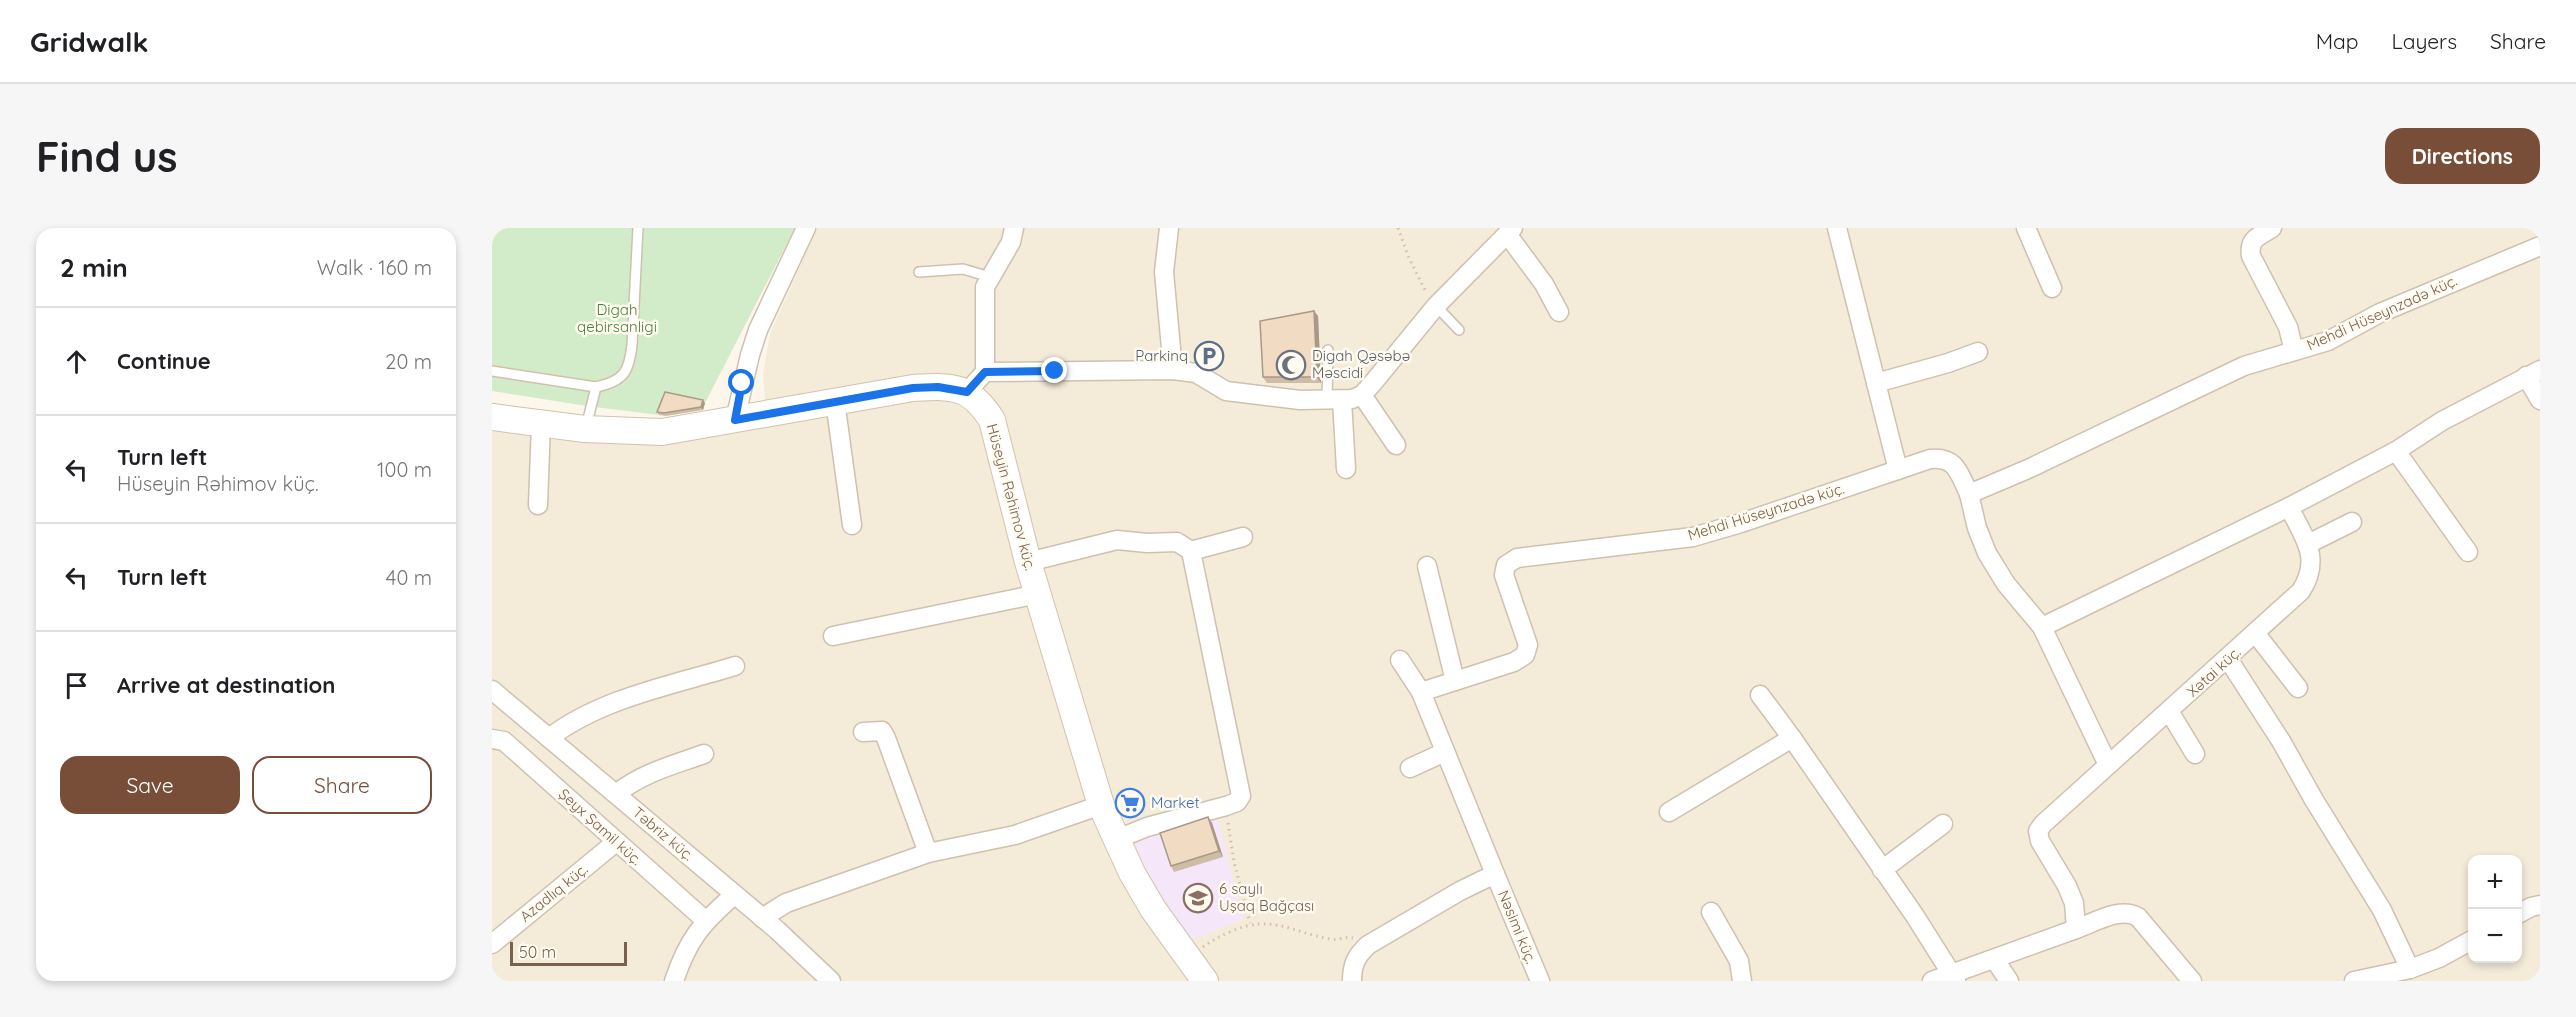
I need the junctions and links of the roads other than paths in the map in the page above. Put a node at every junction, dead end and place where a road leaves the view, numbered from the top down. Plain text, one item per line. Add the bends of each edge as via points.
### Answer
1 (638, 228) edge
2 (806, 228) edge
3 (1014, 228) edge
4 (1169, 228) edge
5 (1837, 228) edge
6 (2026, 228) edge
7 (2272, 228) edge
8 (1510, 231) edge
9 (2540, 246) edge
10 (919, 272) dead end
11 (990, 277) junction
12 (2052, 288) dead end
13 (1436, 306) junction
14 (1559, 312) dead end
15 (1459, 330) dead end
16 (1328, 350) dead end
17 (2294, 351) junction
18 (1978, 352) dead end
19 (1173, 370) junction
20 (492, 371) edge
21 (985, 372) junction
22 (2533, 373) edge
23 (1876, 383) junction
24 (596, 387) junction
25 (967, 392) junction
26 (1362, 395) junction
27 (1335, 400) junction
28 (2540, 400) edge
29 (835, 401) junction
30 (492, 417) edge
31 (735, 420) junction
32 (541, 423) junction
33 (585, 429) junction
34 (1396, 445) dead end
35 (2396, 451) junction
36 (1346, 469) dead end
37 (1898, 470) junction
38 (1969, 494) junction
39 (538, 505) dead end
40 (2289, 507) junction
41 (2352, 522) dead end
42 (852, 525) dead end
43 (1243, 537) dead end
44 (2308, 544) junction
45 (1191, 551) junction
46 (2468, 552) dead end
47 (1028, 562) junction
48 (1427, 566) dead end
49 (1038, 594) junction
50 (2043, 627) junction
51 (2256, 634) junction
52 (833, 636) dead end
53 (2228, 659) junction
54 (1400, 660) dead end
55 (735, 666) dead end
56 (1455, 681) junction
57 (2298, 688) dead end
58 (492, 690) edge
59 (1422, 692) junction
60 (1760, 695) dead end
61 (2169, 711) junction
62 (863, 732) dead end
63 (549, 738) junction
64 (1792, 738) junction
65 (492, 739) edge
66 (1445, 752) junction
67 (704, 754) dead end
68 (2195, 754) dead end
69 (2108, 765) junction
70 (1410, 768) dead end
71 (616, 794) junction
72 (1101, 804) junction
73 (1669, 812) dead end
74 (1943, 824) dead end
75 (1115, 840) junction
76 (616, 842) junction
77 (928, 854) junction
78 (1882, 870) junction
79 (1495, 874) junction
80 (734, 895) junction
81 (2540, 905) edge
82 (1712, 912) dead end
83 (2522, 912) edge
84 (762, 918) junction
85 (705, 920) junction
86 (2076, 929) junction
87 (2468, 942) edge
88 (492, 944) edge
89 (1995, 960) junction
90 (2410, 969) junction
91 (1954, 977) edge
92 (674, 981) edge
93 (831, 981) edge
94 (1205, 981) edge
95 (1352, 981) edge
96 (1540, 981) edge
97 (1742, 981) edge
98 (1932, 981) edge
99 (2008, 981) edge
100 (2192, 981) edge
101 (2354, 981) edge

1 - 24 lane via 630,362 618,380
2 - 31 street via 758,330
3 - 11 street via 1011,242
4 - 19 street via 1164,272
5 - 23 street
6 - 12 street
7 - 17 street via 2252,240 2249,247 2288,327
8 - 13 street
8 - 14 street
9 - 17 street, Mehdi Hüseynzadə küç. via 2380,313 2328,340
10 - 11 lane via 963,269
11 - 21 street via 983,297
13 - 15 lane
13 - 26 street
16 - 27 lane
17 - 38 street, Mehdi Hüseynzadə küç. via 2244,366
18 - 23 street
19 - 21 street
19 - 27 street via 1196,373 1226,392
20 - 24 lane
21 - 25 street
22 - 28 street
22 - 35 street
23 - 37 street
24 - 33 lane
25 - 29 main road via 913,388
25 - 47 main road, Hüseyin Rəhimov küç. via 981,402 992,420
26 - 27 street
26 - 34 street
27 - 36 street
29 - 31 main road
29 - 42 street
30 - 32 main road
31 - 33 main road via 662,432
32 - 33 main road
32 - 39 street
35 - 40 street
35 - 46 street
37 - 38 street, Mehdi Hüseynzadə küç. via 1942,457 1953,463
37 - 56 street, Mehdi Hüseynzadə küç. via 1693,537 1517,558 1506,565 1504,575 1528,645 1525,655
38 - 50 street via 1977,528 1996,570
40 - 44 street, Xətai küç.
40 - 50 street
41 - 44 street
43 - 45 street
44 - 51 street, Xətai küç. via 2310,578
45 - 47 street via 1177,542 1117,540
45 - 75 street via 1241,796 1226,806 1147,827
47 - 49 main road, Hüseyin Rəhimov küç.
48 - 56 street
49 - 52 street
49 - 72 main road, Hüseyin Rəhimov küç.
50 - 69 street
51 - 53 street, Xətai küç.
51 - 57 street
53 - 61 street, Xətai küç.
53 - 90 street via 2382,910
54 - 59 street
55 - 63 street via 595,709
56 - 59 street, Mehdi Hüseynzadə küç.
58 - 63 street, Təbriz küç.
59 - 66 street
60 - 64 street
61 - 68 street
61 - 69 street, Xətai küç.
62 - 77 street via 882,731 886,738
63 - 71 street, Təbriz küç.
64 - 73 street
64 - 78 street
65 - 76 street, Şeyx Şamil küç. via 504,741
66 - 70 street
66 - 79 street
67 - 71 street via 648,773
69 - 86 street, Xətai küç. via 2038,831 2067,886
71 - 80 street, Təbriz küç.
72 - 75 main road, Hüseyin Rəhimov küç.
72 - 77 street via 1015,835
74 - 78 street
75 - 94 main road, Hüseyin Rəhimov küç. via 1153,909
76 - 85 street, Şeyx Şamil küç.
76 - 88 street, Azadlıq küç.
77 - 84 street via 786,903
78 - 91 street
79 - 95 street via 1368,945 1357,956
79 - 96 street, Nəsimi küç.
80 - 84 street, Təbriz küç.
80 - 85 street
81 - 83 street
82 - 97 street via 1739,961
84 - 93 street, Təbriz küç.
85 - 92 street via 684,950
86 - 89 street
86 - 100 street via 2122,912 2130,913 2138,917
87 - 90 street
89 - 91 street
89 - 99 street
90 - 101 street
91 - 98 street

